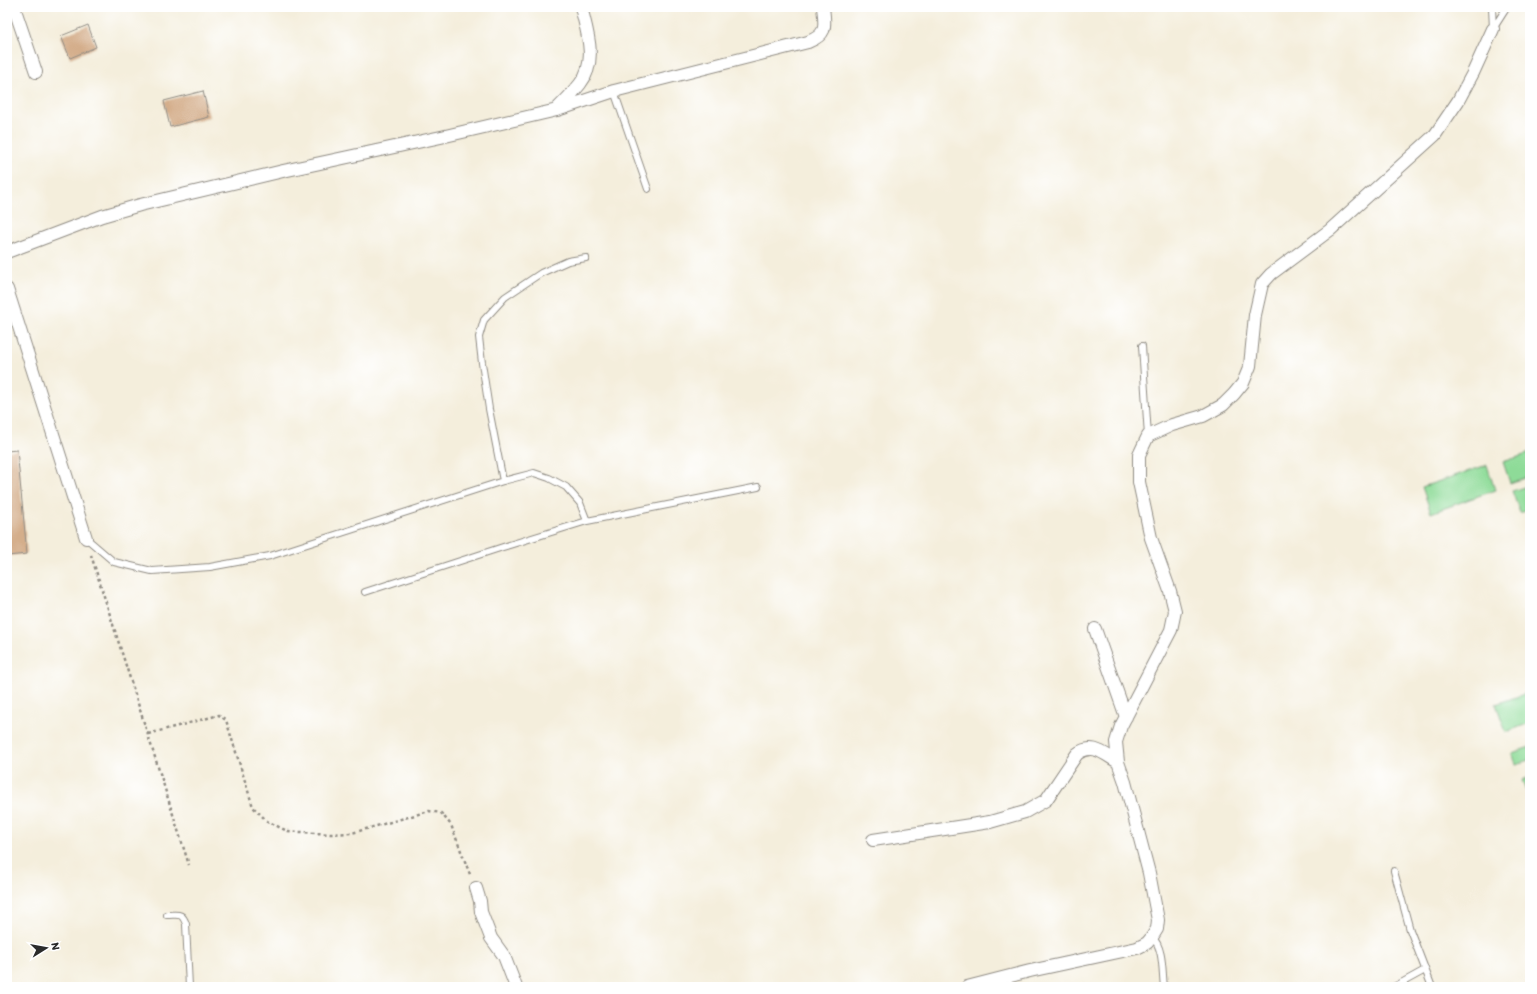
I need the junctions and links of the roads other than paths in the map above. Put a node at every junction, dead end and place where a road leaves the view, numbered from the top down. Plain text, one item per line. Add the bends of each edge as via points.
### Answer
1 (14, 7) edge
2 (581, 7) edge
3 (823, 7) edge
4 (1492, 7) edge
5 (1507, 7) edge
6 (1492, 29) junction
7 (36, 72) dead end
8 (614, 91) junction
9 (557, 110) junction
10 (648, 189) dead end
11 (7, 252) edge
12 (586, 258) dead end
13 (7, 289) edge
14 (1142, 346) dead end
15 (1148, 436) junction
16 (503, 481) junction
17 (758, 487) dead end
18 (587, 521) junction
19 (86, 538) joint
20 (365, 592) dead end
21 (1095, 629) dead end
22 (1126, 717) junction
23 (1118, 762) junction
24 (873, 840) dead end
25 (1394, 871) dead end
26 (476, 888) road end
27 (166, 914) dead end
28 (1152, 937) junction
29 (1424, 970) junction
30 (190, 987) edge
31 (516, 987) edge
32 (967, 987) edge
33 (1164, 987) edge
34 (1394, 987) edge
35 (1432, 987) edge

1 - 7 street
2 - 9 street via 591,53 588,70 581,83
3 - 8 street via 823,32 817,38
4 - 6 lane
5 - 6 lane
6 - 15 street via 1474,73 1435,135 1330,230 1271,274 1262,284 1255,315 1250,366 1243,383 1234,394 1223,405 1203,416 1172,425
8 - 9 street
8 - 10 lane
9 - 11 street via 283,170 140,205 102,216
12 - 16 lane via 568,261 541,273 505,297 484,320 479,337 482,363
13 - 19 street
14 - 15 lane
15 - 22 street via 1139,455 1139,482 1151,538 1175,611 1172,630
16 - 18 lane via 534,473 549,478 566,487 580,503
16 - 19 lane via 270,556 210,567 152,571 114,562
17 - 18 lane
18 - 20 lane
21 - 22 street
22 - 23 street via 1116,742
23 - 24 street via 1093,748 1083,749 1046,800 1025,812 990,822
23 - 28 street via 1153,893 1158,920 1157,929
25 - 29 lane
26 - 31 street via 481,912 492,938 504,956
27 - 30 lane via 184,917
28 - 32 street via 1137,948
28 - 33 lane via 1160,948
29 - 34 lane
29 - 35 lane

